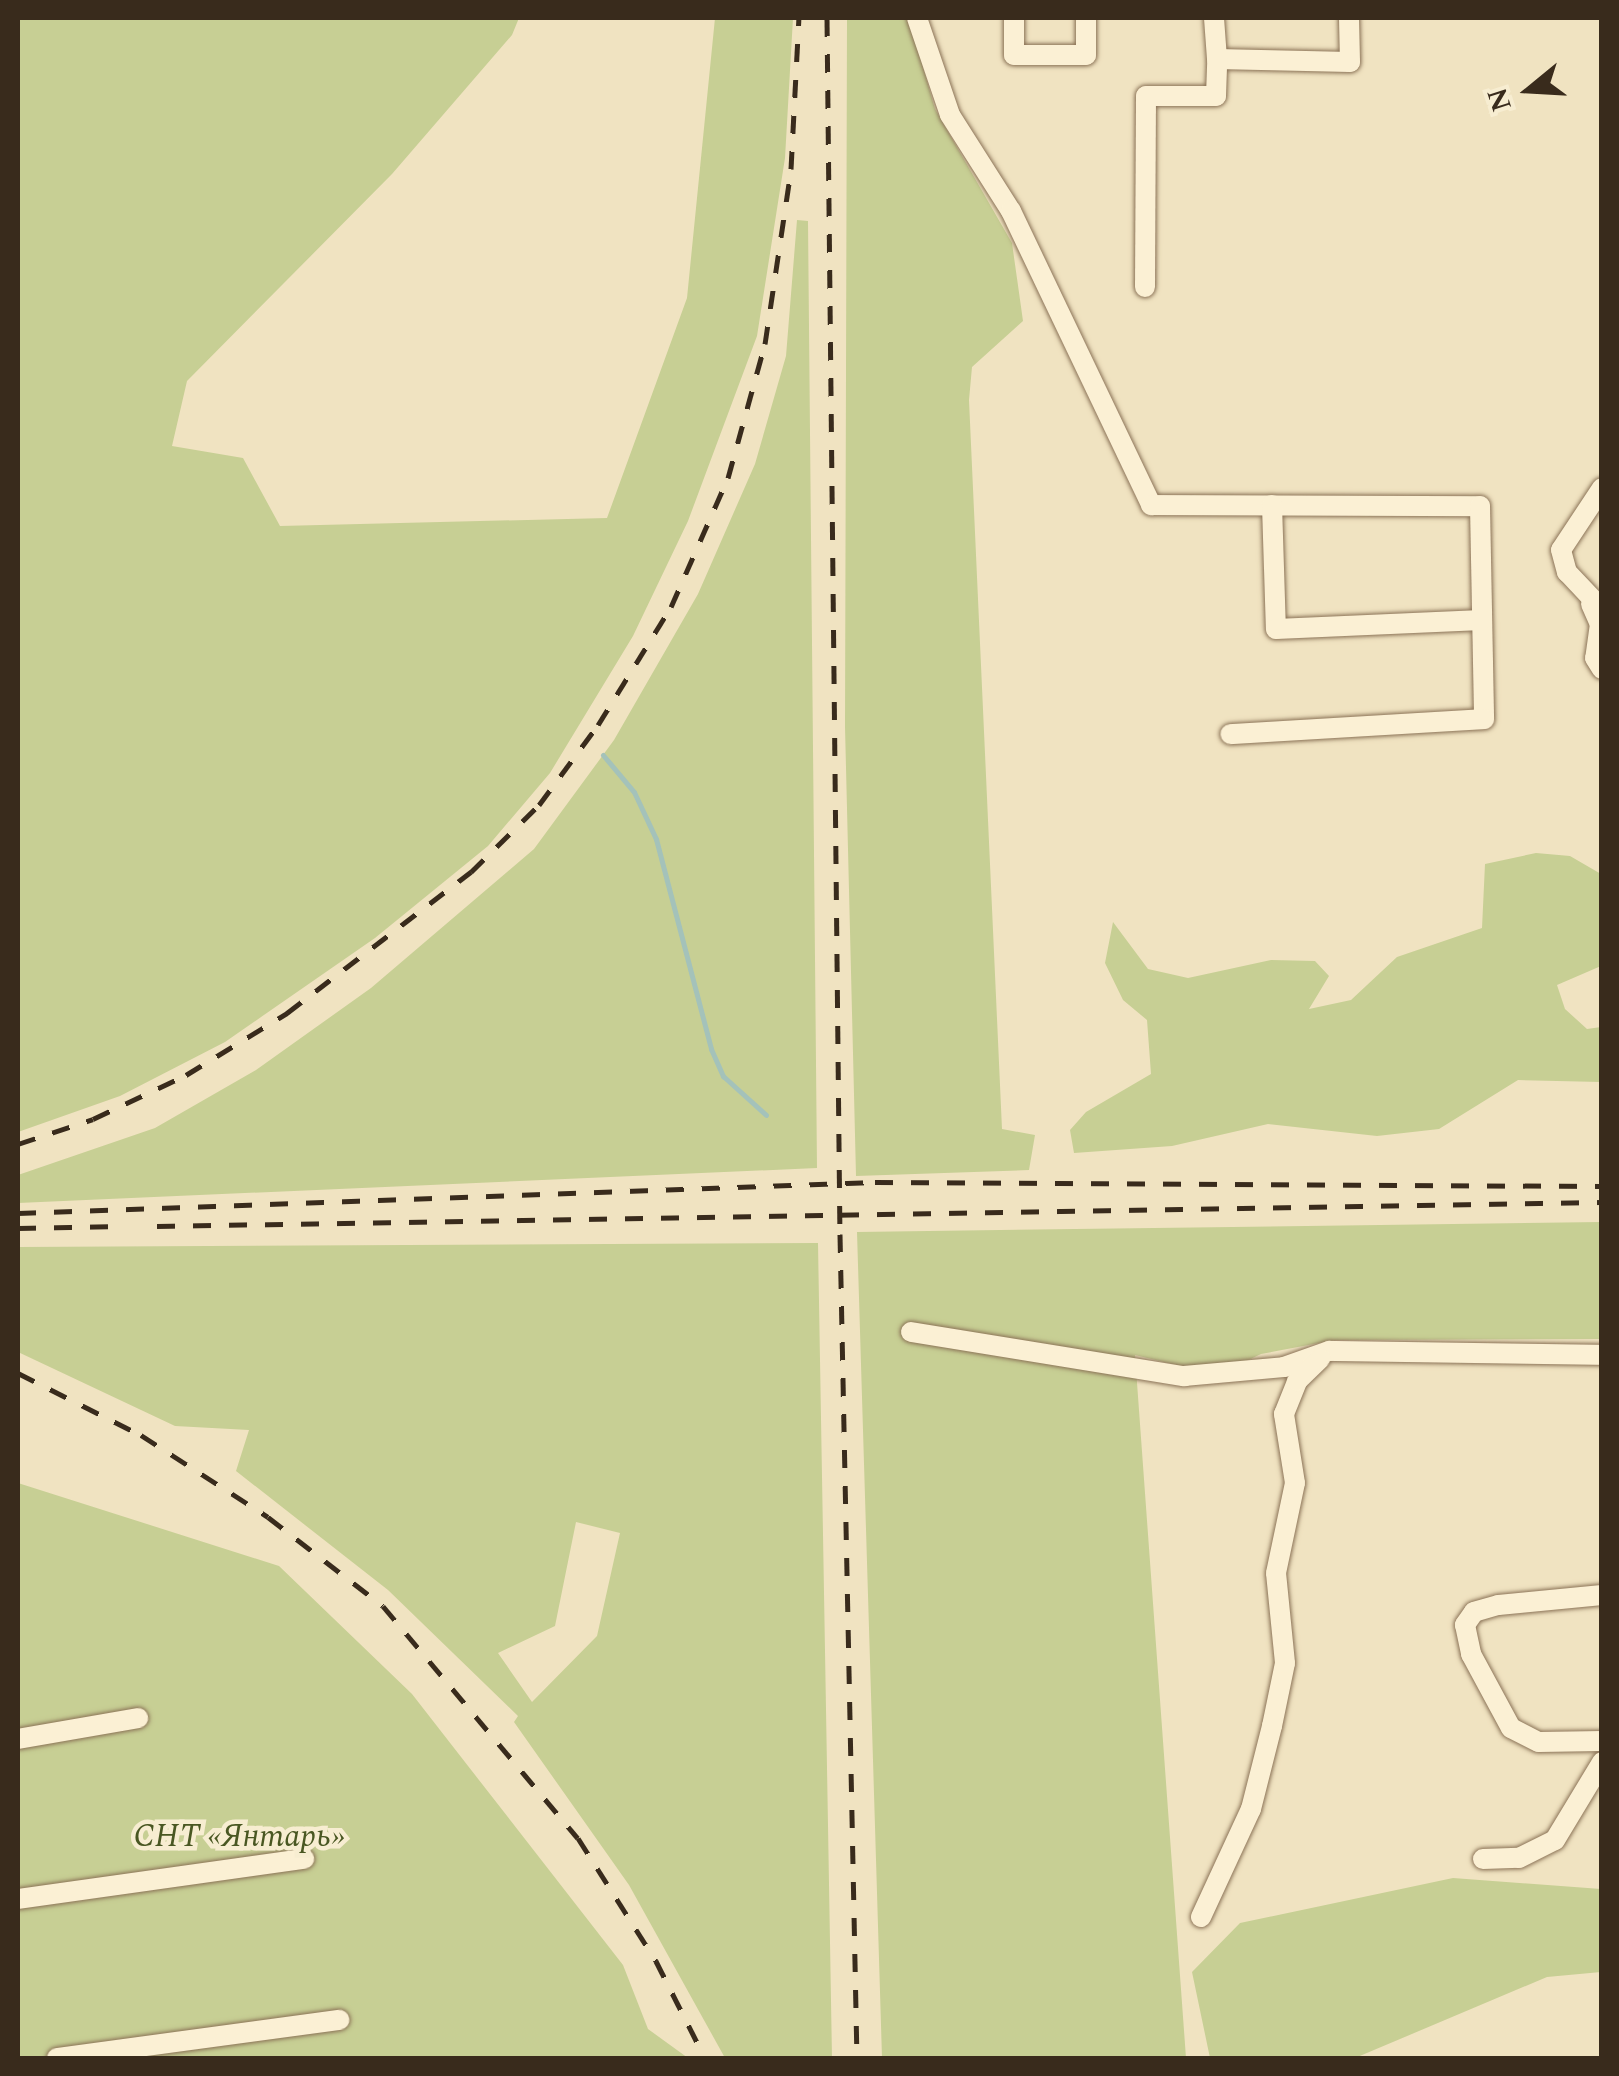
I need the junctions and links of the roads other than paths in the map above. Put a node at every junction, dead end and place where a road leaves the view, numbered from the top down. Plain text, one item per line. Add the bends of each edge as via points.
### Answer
1 (917, 18) edge
2 (1014, 18) edge
3 (1086, 18) edge
4 (1214, 18) edge
5 (1348, 18) edge
6 (1217, 59) junction
7 (1145, 287) dead end
8 (1602, 488) edge
9 (1272, 505) junction
10 (1596, 606) edge
11 (1482, 620) junction
12 (1602, 669) edge
13 (1230, 734) dead end
14 (912, 1332) dead end
15 (1329, 1351) junction
16 (1602, 1355) edge
17 (1602, 1595) edge
18 (138, 1718) dead end
19 (18, 1739) edge
20 (1602, 1742) edge
21 (1602, 1762) edge
22 (304, 1859) dead end
23 (1483, 1859) dead end
24 (18, 1899) edge
25 (1202, 1918) dead end
26 (340, 2020) dead end
27 (58, 2058) edge

1 - 9 street via 950,115 1011,211 1152,505
2 - 3 street via 1014,55 1086,54
4 - 6 street
5 - 6 street via 1350,62
6 - 7 street via 1216,96 1146,96
8 - 10 street via 1561,550 1567,572
9 - 11 street via 1480,506
9 - 11 street via 1276,628
10 - 12 street via 1595,658
11 - 13 street via 1484,719
14 - 15 street via 1184,1376 1284,1368
15 - 16 street
15 - 25 street via 1297,1381 1284,1414 1295,1484 1276,1572 1284,1664 1250,1809
17 - 20 street via 1498,1605 1474,1612 1464,1625 1478,1669 1511,1728 1539,1742
18 - 19 street
21 - 23 street via 1555,1840 1519,1858
22 - 24 street
26 - 27 street

